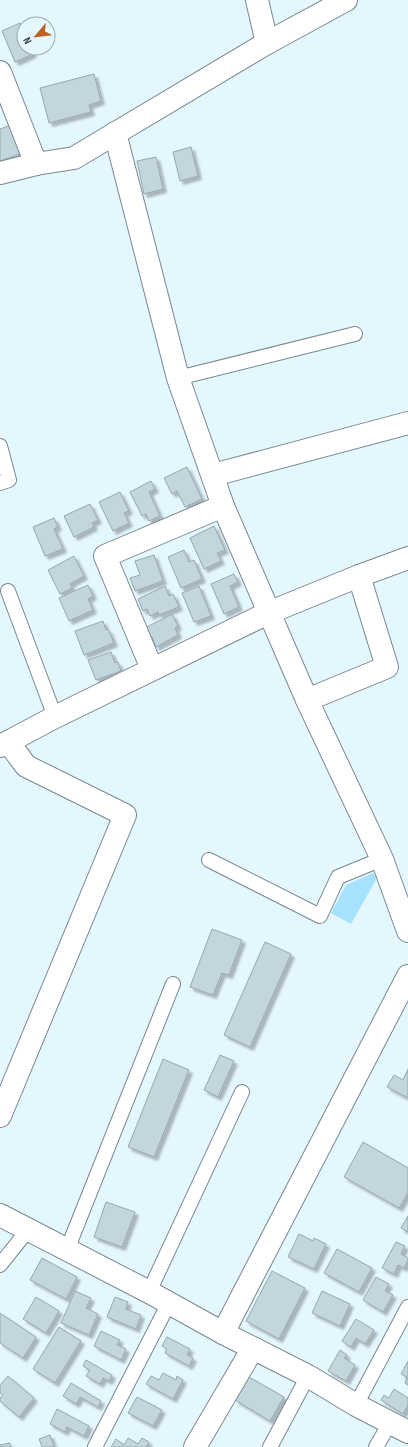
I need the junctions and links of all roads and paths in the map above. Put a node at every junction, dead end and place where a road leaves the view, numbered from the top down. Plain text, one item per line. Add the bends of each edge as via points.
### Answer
1 (257, 0) edge
2 (346, 0) edge
3 (267, 42) junction
4 (0, 72) edge
5 (115, 133) junction
6 (36, 164) junction
7 (0, 173) edge
8 (355, 334) dead end
9 (178, 378) junction
10 (408, 423) edge
11 (0, 446) edge
12 (213, 475) junction
13 (0, 483) edge
14 (223, 506) junction
15 (408, 558) edge
16 (359, 576) junction
17 (8, 591) dead end
18 (268, 612) junction
19 (152, 669) junction
20 (306, 700) junction
21 (55, 717) junction
22 (4, 744) edge
23 (382, 859) junction
24 (208, 860) dead end
25 (404, 900) edge
26 (408, 930) edge
27 (408, 976) edge
28 (173, 984) dead end
29 (242, 1092) dead end
30 (0, 1116) edge
31 (0, 1215) edge
32 (28, 1230) junction
33 (67, 1250) junction
34 (0, 1265) edge
35 (149, 1292) junction
36 (169, 1303) junction
37 (408, 1307) edge
38 (223, 1333) junction
39 (253, 1348) junction
40 (308, 1376) junction
41 (356, 1405) junction
42 (399, 1427) edge
43 (95, 1447) edge
44 (195, 1447) edge
45 (270, 1447) edge
46 (376, 1447) edge

1 - 3 street
2 - 3 street
3 - 5 street
4 - 6 street
5 - 6 street via 74,158
5 - 9 street
6 - 7 street
8 - 9 lane
9 - 12 street
10 - 12 street
11 - 13 lane via 9,480
12 - 14 street
14 - 18 street
14 - 19 street via 105,556
15 - 16 street
16 - 18 street
16 - 20 street via 387,667
17 - 21 lane
18 - 19 street
18 - 20 street
19 - 21 street
20 - 23 street
21 - 22 street
22 - 30 street via 26,766 125,815
23 - 24 lane via 338,877 320,916
23 - 25 street
25 - 26 street
27 - 38 street
28 - 33 lane
29 - 35 lane
31 - 32 street
32 - 33 street
32 - 34 lane
33 - 35 street
35 - 36 street
36 - 38 street
36 - 43 lane
37 - 41 lane
38 - 39 street
39 - 40 street
39 - 44 street
40 - 41 street
40 - 45 lane
41 - 42 street
42 - 46 lane

